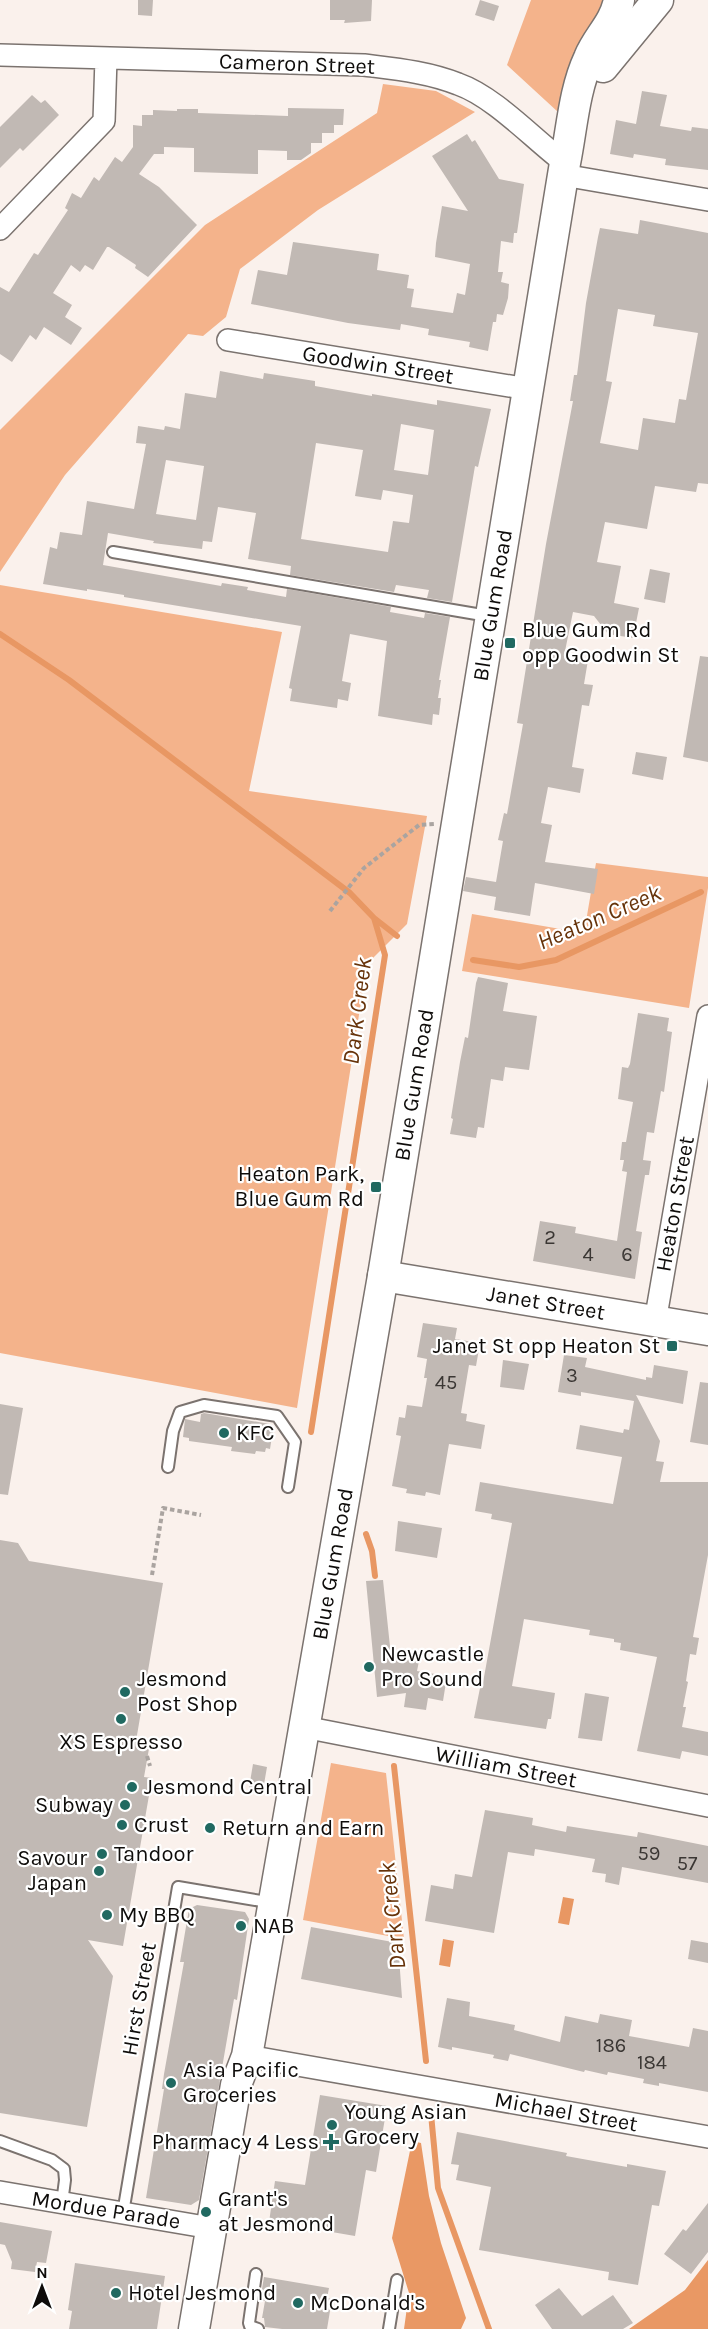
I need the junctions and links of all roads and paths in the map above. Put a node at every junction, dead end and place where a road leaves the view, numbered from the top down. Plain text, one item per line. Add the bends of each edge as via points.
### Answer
1 (619, 0) edge
2 (658, 0) edge
3 (0, 55) edge
4 (106, 58) junction
5 (574, 112) junction
6 (564, 169) junction
7 (708, 200) edge
8 (0, 229) edge
9 (228, 340) dead end
10 (528, 389) junction
11 (113, 552) dead end
12 (490, 617) junction
13 (456, 824) junction
14 (330, 911) dead end
15 (708, 1016) edge
16 (383, 1276) junction
17 (655, 1322) junction
18 (708, 1330) edge
19 (168, 1467) dead end
20 (288, 1487) dead end
21 (201, 1515) dead end
22 (152, 1575) dead end
23 (304, 1727) junction
24 (147, 1756) dead end
25 (150, 1766) dead end
26 (708, 1806) edge
27 (274, 1903) junction
28 (247, 2056) junction
29 (708, 2137) edge
30 (0, 2141) edge
31 (0, 2192) edge
32 (62, 2203) junction
33 (123, 2213) junction
34 (211, 2228) junction
35 (256, 2274) dead end
36 (397, 2280) dead end
37 (194, 2329) edge
38 (212, 2329) edge
39 (258, 2329) edge
40 (389, 2329) edge

1 - 5 main road, Blue Gum Road via 617,12 590,55
2 - 5 main road, Blue Gum Road via 604,65
3 - 4 street, Cameron Street
4 - 6 street, Cameron Street via 364,65 416,71 460,84 488,101
4 - 8 street via 104,121
5 - 6 main road, Blue Gum Road
6 - 7 street
6 - 10 main road, Blue Gum Road
9 - 10 street, Goodwin Street
10 - 12 main road, Blue Gum Road
11 - 12 lane
12 - 13 main road, Blue Gum Road
13 - 14 path via 419,825 364,868
13 - 16 main road, Blue Gum Road
15 - 17 street, Heaton Street
16 - 17 main road, Janet Street
16 - 23 main road, Blue Gum Road
17 - 18 main road, Janet Street
19 - 20 lane via 180,1412 204,1405 277,1416 294,1442
21 - 22 path via 163,1508
23 - 26 street, William Street
23 - 27 main road, Blue Gum Road
24 - 25 path
27 - 28 main road, Blue Gum Road
27 - 33 lane, Hirst Street via 178,1887
28 - 29 street, Michael Street
28 - 34 main road, Blue Gum Road via 236,2085
28 - 38 main road, Blue Gum Road via 252,2087
30 - 32 lane via 52,2160 64,2169
31 - 32 street, Mordue Parade
32 - 33 street, Mordue Parade
33 - 34 street, Mordue Parade
34 - 37 main road, Blue Gum Road
35 - 39 lane via 249,2323
36 - 40 lane

